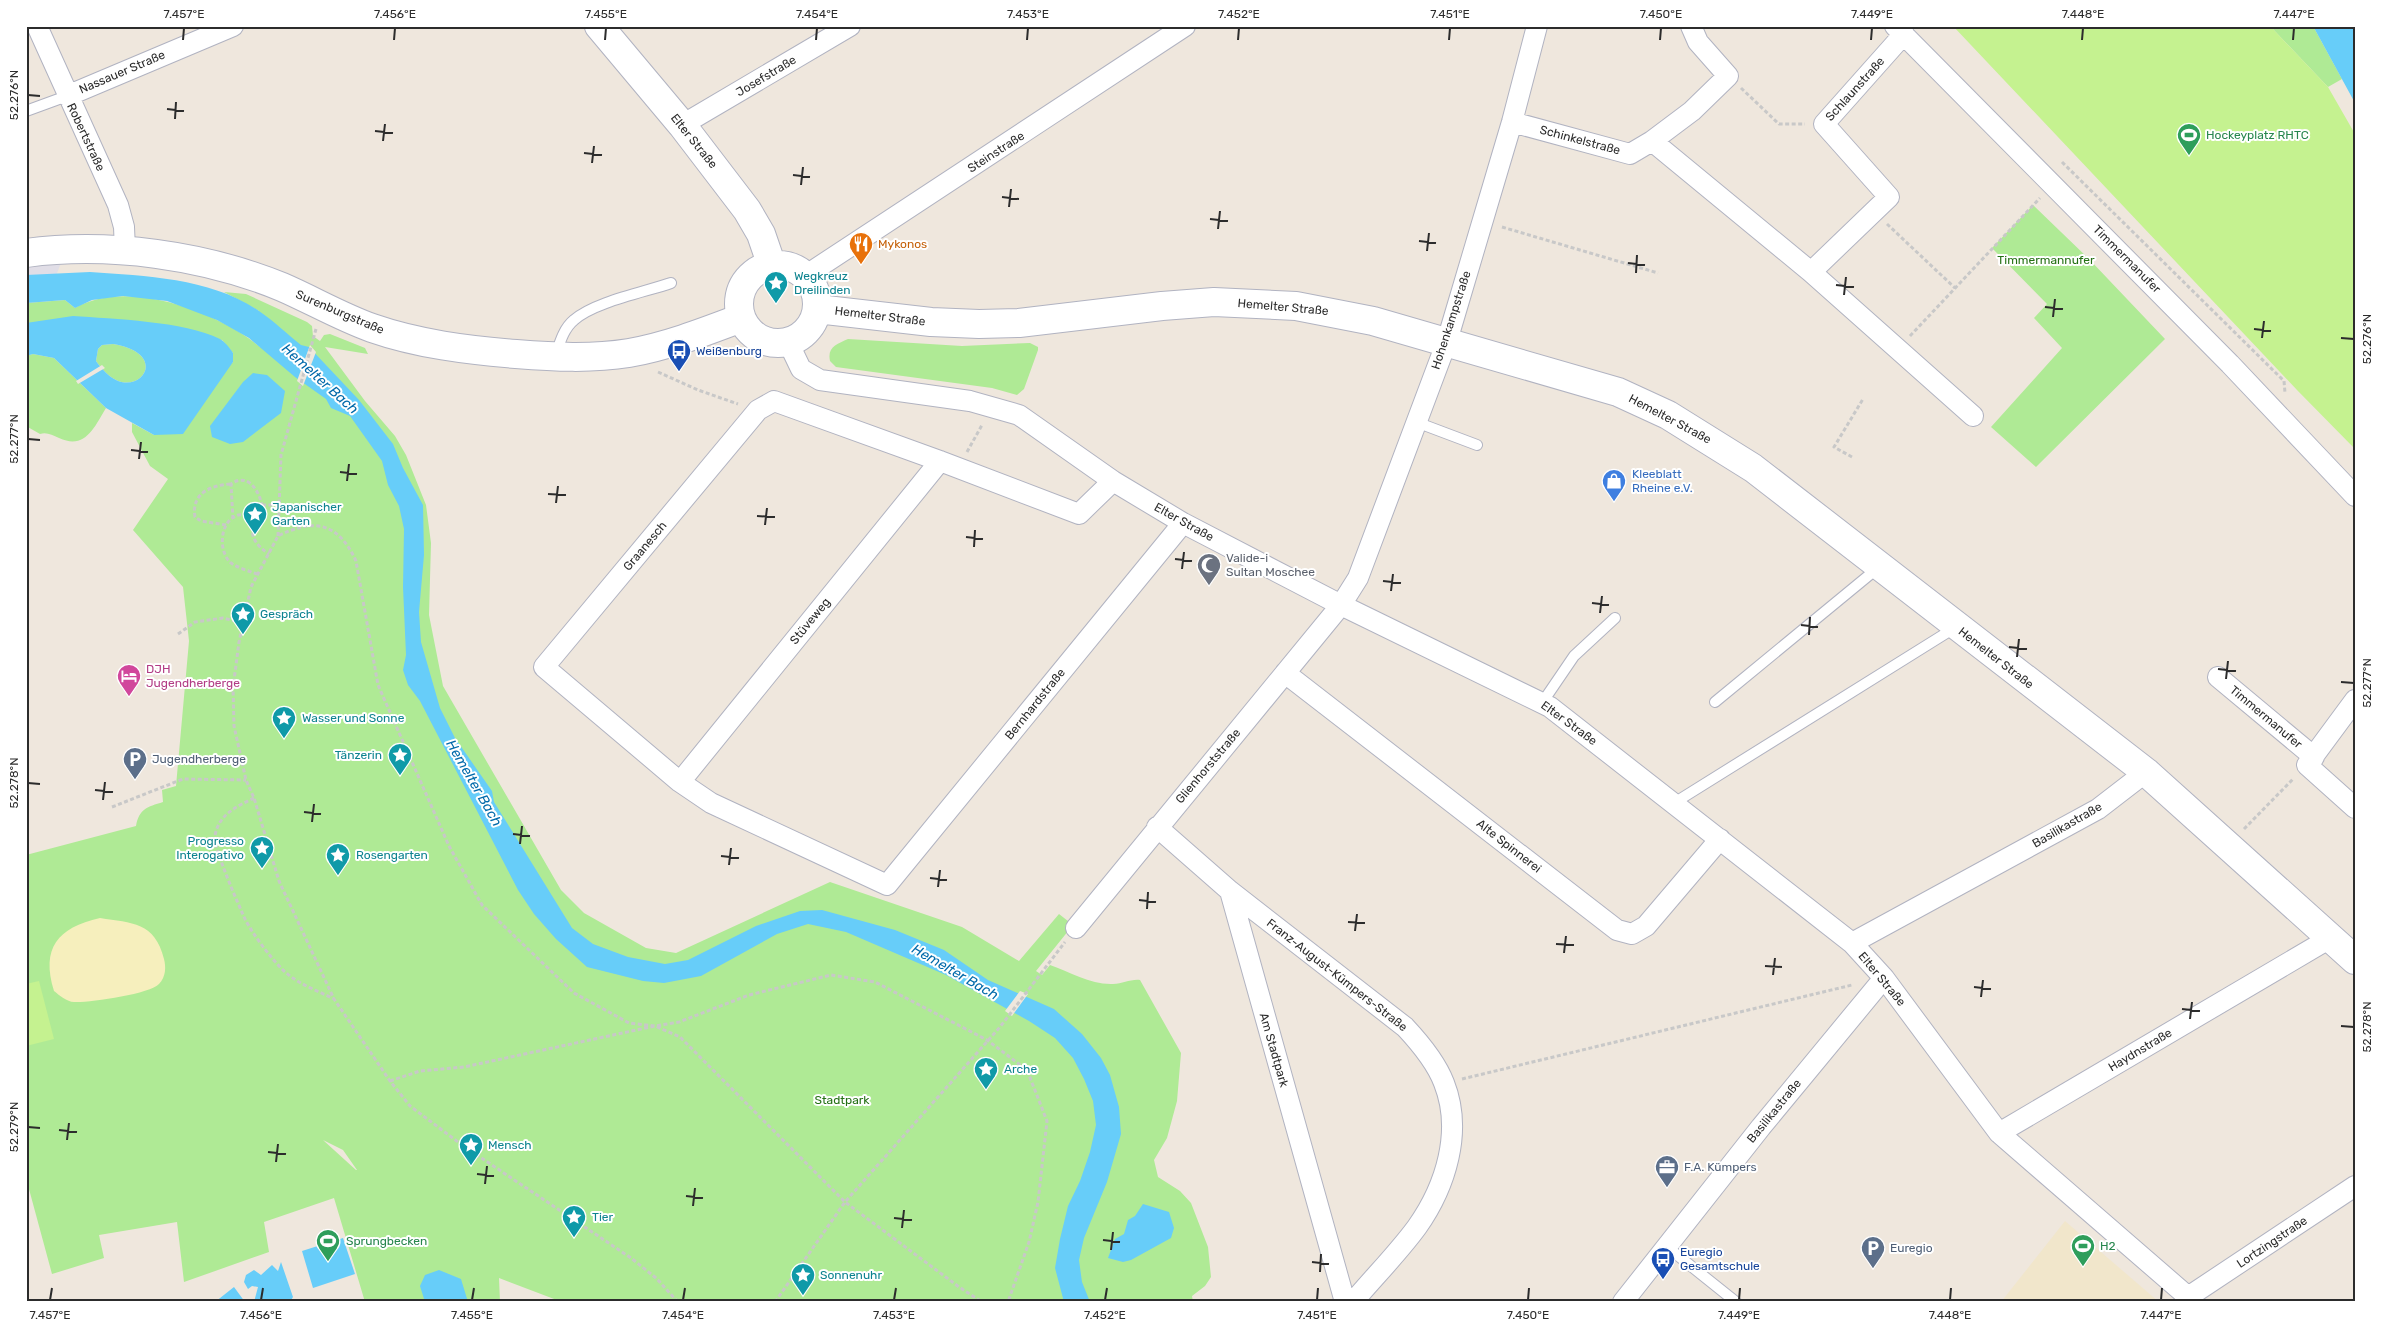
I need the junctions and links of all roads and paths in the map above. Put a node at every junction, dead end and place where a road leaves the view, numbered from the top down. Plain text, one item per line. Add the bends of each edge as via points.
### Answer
1 (37, 26) edge
2 (233, 26) edge
3 (599, 26) edge
4 (850, 26) edge
5 (1185, 26) edge
6 (1537, 26) edge
7 (1691, 26) edge
8 (1900, 30) edge
9 (1728, 76) junction
10 (67, 96) junction
11 (26, 111) edge
12 (1512, 122) junction
13 (1824, 124) junction
14 (682, 126) junction
15 (1652, 141) junction
16 (2052, 184) junction
17 (1874, 212) junction
18 (1482, 221) junction
19 (125, 250) junction
20 (26, 253) edge
21 (772, 266) junction
22 (1812, 272) junction
23 (1658, 273) dead end
24 (805, 276) junction
25 (671, 283) dead end
26 (1955, 288) junction
27 (817, 308) junction
28 (741, 318) junction
29 (313, 340) dead end
30 (1446, 341) junction
31 (788, 342) junction
32 (1898, 349) junction
33 (627, 353) junction
34 (555, 357) junction
35 (1864, 399) dead end
36 (992, 407) junction
37 (758, 410) junction
38 (1973, 416) dead end
39 (1416, 422) junction
40 (1477, 445) dead end
41 (1852, 456) dead end
42 (949, 464) junction
43 (1113, 481) junction
44 (231, 484) junction
45 (2355, 496) edge
46 (262, 505) junction
47 (279, 505) junction
48 (254, 516) junction
49 (233, 519) junction
50 (1183, 523) junction
51 (226, 525) junction
52 (278, 536) junction
53 (268, 554) junction
54 (1879, 567) junction
55 (257, 574) junction
56 (1341, 605) junction
57 (1615, 618) dead end
58 (244, 623) junction
59 (1957, 627) junction
60 (178, 634) dead end
61 (1285, 673) junction
62 (2218, 677) dead end
63 (2355, 700) edge
64 (1715, 702) dead end
65 (1542, 703) junction
66 (2310, 761) junction
67 (2146, 772) junction
68 (246, 780) junction
69 (680, 782) junction
70 (254, 798) junction
71 (1674, 803) junction
72 (112, 807) dead end
73 (2355, 808) edge
74 (1157, 827) junction
75 (1720, 839) junction
76 (2228, 845) junction
77 (887, 885) joint
78 (1230, 891) junction
79 (1076, 928) joint
80 (2332, 937) junction
81 (1852, 943) junction
82 (2355, 960) edge
83 (1884, 978) junction
84 (334, 999) junction
85 (656, 1026) junction
86 (988, 1040) junction
87 (390, 1081) junction
88 (1444, 1083) junction
89 (2000, 1133) junction
90 (2355, 1186) edge
91 (845, 1202) junction
92 (1666, 1246) junction
93 (2191, 1300) edge
94 (678, 1302) edge
95 (775, 1302) edge
96 (982, 1302) edge
97 (1008, 1302) edge
98 (1345, 1302) edge
99 (1353, 1302) edge
100 (1623, 1302) edge
101 (1736, 1302) edge

1 - 10 street, Robertstraße
2 - 10 street, Nassauer Straße
3 - 14 main road, Elter Straße
4 - 14 street, Josefstraße
5 - 24 street, Steinstraße
6 - 12 street, Hohenkampstraße
7 - 9 street via 1698,42
8 - 13 street, Schlaunstraße
8 - 16 street, Timmermanufer
9 - 13 path via 1779,124
9 - 15 street, Schinkelstraße
10 - 11 lane
10 - 19 street, Robertstraße via 118,205
12 - 15 street, Schinkelstraße via 1630,154
12 - 18 street, Hohenkampstraße
13 - 17 street, Schlaunstraße via 1889,197
14 - 21 main road, Elter Straße via 747,210
15 - 22 street
16 - 26 path
16 - 45 street, Timmermanufer
17 - 22 street, Schlaunstraße
17 - 26 path
18 - 23 path
18 - 30 street, Hohenkampstraße
19 - 20 main road, Surenburgstraße via 60,249
19 - 34 main road, Surenburgstraße via 250,276 371,328 412,340 449,347
21 - 24 main road via 790,268
21 - 28 main road via 756,272 744,284 739,301
22 - 32 street
24 - 27 main road via 816,297
25 - 34 lane via 587,310 572,321 562,335
26 - 32 path
27 - 30 main road, Hemelter Straße via 931,322 979,324 1214,302 1254,303 1334,312
27 - 31 main road via 812,323 802,335
28 - 31 main road via 748,330 760,339
28 - 33 main road, Surenburgstraße via 674,342
29 - 47 path via 281,454
30 - 39 street, Hohenkampstraße
30 - 54 main road, Hemelter Straße via 1618,392 1668,415 1753,468
31 - 36 street, Elter Straße via 801,370 820,380 970,401
32 - 38 street
33 - 34 main road, Surenburgstraße
33 - 37 path via 682,384
35 - 41 path via 1834,447
36 - 42 path
36 - 43 street, Elter Straße via 1018,415
37 - 42 street via 774,401
37 - 69 street, Graanesch via 544,667
39 - 40 lane
39 - 56 street, Hohenkampstraße via 1358,578
42 - 43 street via 1079,514
42 - 69 street, Stüveweg
43 - 50 street, Elter Straße
44 - 46 path via 243,480 252,484 258,490
44 - 49 path
44 - 51 path via 210,487 202,492 194,510 195,517 202,522
46 - 47 path
46 - 48 path
47 - 52 path
48 - 49 path via 238,515
48 - 53 path via 255,542
49 - 51 path
50 - 56 street, Elter Straße
50 - 77 street, Bernhardstraße
51 - 55 path via 222,550 231,563
52 - 53 path
52 - 85 path via 306,524 336,532 348,544 356,561 378,685 449,846 482,905 574,993 629,1023
53 - 55 path
54 - 59 main road, Hemelter Straße
54 - 64 lane
55 - 58 path
56 - 61 street, Glienhorststraße
56 - 65 street, Elter Straße
57 - 65 lane via 1574,656
58 - 60 path via 223,618 194,622
58 - 68 path via 233,698 234,726
59 - 67 main road, Hemelter Straße
59 - 71 lane
61 - 74 street, Glienhorststraße
61 - 75 street, Alte Spinnerei via 1617,930 1632,934 1646,926
62 - 66 street, Timmermanufer
63 - 66 street, Timmermanufer
65 - 71 street, Elter Straße
66 - 73 street, Timmermanufer
66 - 76 path
67 - 76 main road, Hemelter Straße
67 - 81 street, Basilikastraße via 2098,809
68 - 70 path
68 - 72 path via 183,779
69 - 77 street, Graanesch via 711,803
70 - 84 path via 279,881
70 - 84 path via 232,808 220,822 214,838 224,868 246,920 280,967 292,978
71 - 75 street, Elter Straße
74 - 78 street
74 - 79 street, Glienhorststraße
75 - 81 street, Elter Straße
76 - 80 main road, Hemelter Straße
78 - 88 street, Franz-August-Kümpers-Straße via 1405,1027 1425,1048
78 - 98 street, Am Stadtpark
79 - 86 path
80 - 82 main road, Hemelter Straße
80 - 89 street, Haydnstraße
81 - 83 street, Elter Straße
83 - 88 path
83 - 89 street, Elter Straße
83 - 92 street, Basilikastraße
84 - 87 path
85 - 86 path via 679,1022 749,995 831,975 875,982
85 - 87 path via 464,1067 420,1070
85 - 91 path via 680,1036
86 - 91 path
86 - 97 path via 1027,1070 1047,1120 1038,1202 1029,1242
87 - 94 path via 410,1106 462,1145 631,1258
88 - 99 street, Franz-August-Kümpers-Straße via 1452,1120 1449,1160 1435,1200 1417,1228
89 - 93 street, Elter Straße
90 - 93 street, Lortzingstraße
91 - 95 path
91 - 96 path
92 - 100 street, Basilikastraße
92 - 101 lane

